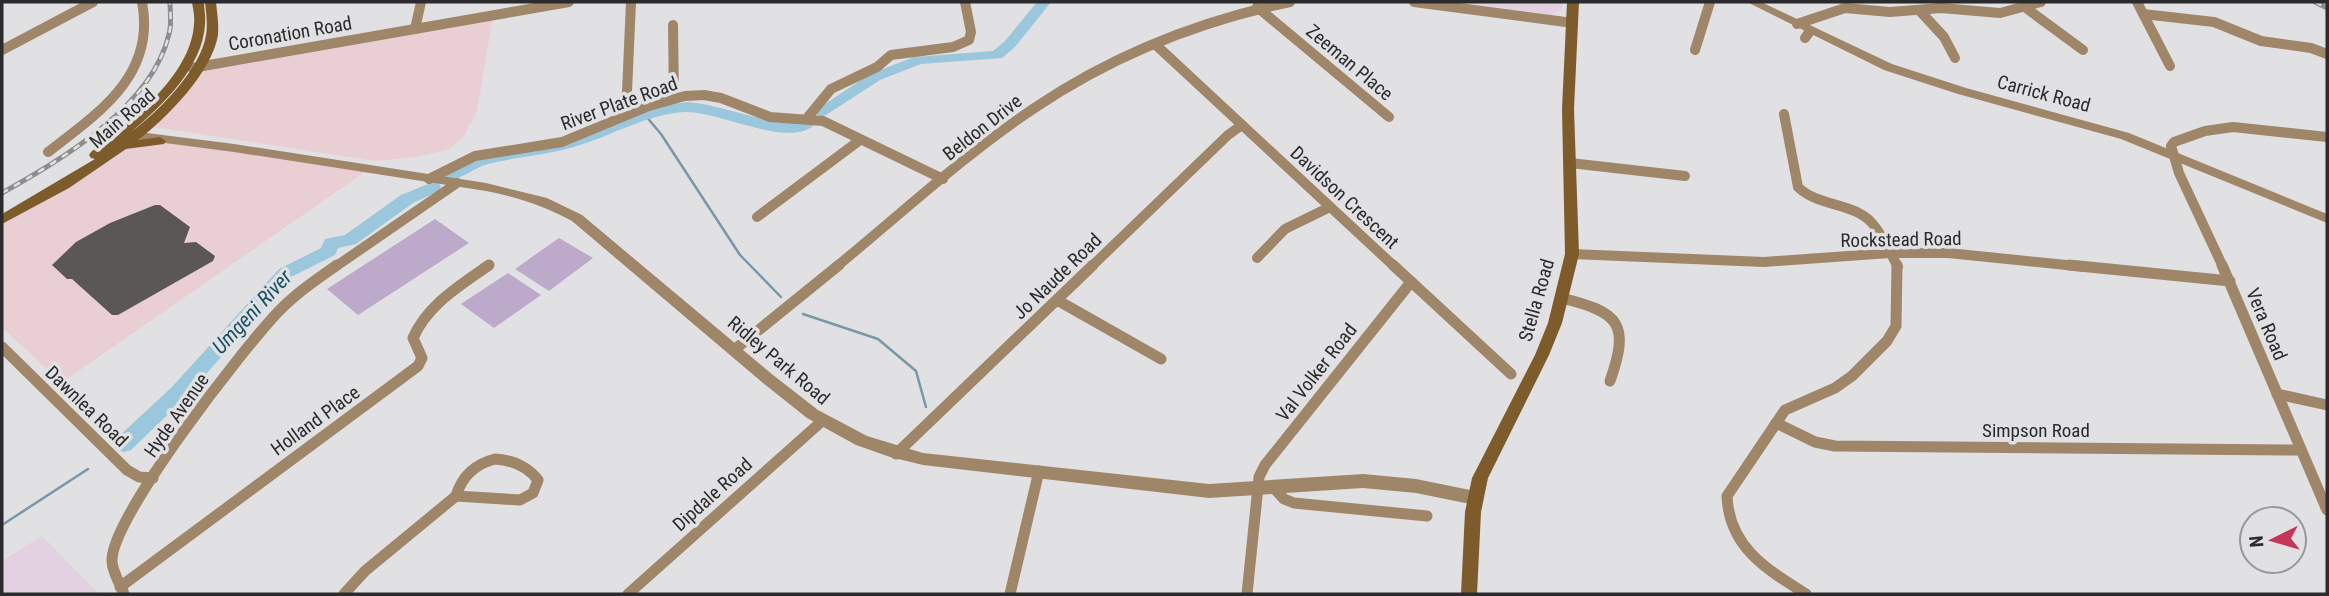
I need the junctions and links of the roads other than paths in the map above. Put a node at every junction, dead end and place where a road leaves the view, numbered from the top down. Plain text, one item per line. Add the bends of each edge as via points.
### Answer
1 (93, 2) edge
2 (142, 2) edge
3 (198, 2) edge
4 (211, 2) edge
5 (421, 2) edge
6 (569, 2) edge
7 (631, 2) edge
8 (965, 2) edge
9 (1290, 2) edge
10 (1414, 2) edge
11 (1573, 2) edge
12 (1710, 2) edge
13 (1754, 2) edge
14 (2041, 2) edge
15 (2137, 2) edge
16 (1257, 7) junction
17 (2026, 8) junction
18 (1919, 10) junction
19 (2144, 14) junction
20 (1815, 16) junction
21 (1573, 23) junction
22 (673, 24) dead end
23 (1797, 24) junction
24 (415, 29) junction
25 (1808, 34) junction
26 (1156, 45) junction
27 (2, 50) edge
28 (1695, 50) dead end
29 (2083, 50) dead end
30 (2327, 54) edge
31 (1955, 58) dead end
32 (2170, 66) dead end
33 (198, 68) junction
34 (182, 70) junction
35 (674, 100) junction
36 (626, 114) junction
37 (808, 117) junction
38 (1388, 117) dead end
39 (1785, 117) dead end
40 (1242, 125) junction
41 (133, 131) junction
42 (2327, 136) edge
43 (860, 140) junction
44 (160, 141) junction
45 (179, 141) junction
46 (119, 148) junction
47 (48, 152) dead end
48 (2171, 153) junction
49 (1570, 163) junction
50 (1685, 176) dead end
51 (429, 179) junction
52 (943, 179) junction
53 (457, 183) junction
54 (1330, 208) junction
55 (2, 212) edge
56 (757, 217) dead end
57 (2327, 219) edge
58 (2, 220) edge
59 (1890, 253) junction
60 (1572, 254) junction
61 (1258, 258) dead end
62 (489, 265) dead end
63 (2230, 281) junction
64 (1412, 282) junction
65 (1561, 298) junction
66 (1057, 300) junction
67 (2, 347) edge
68 (734, 350) junction
69 (1161, 359) dead end
70 (1511, 374) dead end
71 (1610, 381) dead end
72 (2277, 394) junction
73 (2327, 405) edge
74 (821, 422) junction
75 (1776, 423) junction
76 (2300, 450) junction
77 (896, 454) junction
78 (1039, 471) junction
79 (153, 478) junction
80 (1266, 488) junction
81 (456, 496) junction
82 (1475, 498) junction
83 (2327, 510) edge
84 (1427, 516) dead end
85 (122, 590) edge
86 (344, 594) edge
87 (628, 594) edge
88 (1010, 594) edge
89 (1247, 594) edge
90 (1469, 594) edge
91 (1806, 594) edge

1 - 27 street
2 - 47 street via 148,26 141,55 110,99
3 - 34 main road, Main Road via 200,22
4 - 33 main road, Main Road via 213,23
5 - 24 street
6 - 24 street, Coronation Road
7 - 36 street
8 - 37 street via 969,40 953,47 891,55 831,89
9 - 16 street, Beldon Drive
10 - 21 street
11 - 21 main road, Stella Road
12 - 28 street
13 - 23 street, Carrick Road
14 - 17 street
15 - 19 street
16 - 26 street, Beldon Drive
16 - 38 street, Zeeman Place
17 - 18 street via 1991,13
17 - 29 street
18 - 20 street via 1845,8
18 - 31 street via 1944,37
19 - 30 street via 2214,22 2261,41
19 - 32 street
20 - 23 street
20 - 25 street
21 - 49 main road, Stella Road
22 - 35 street
23 - 25 street, Carrick Road
24 - 33 street, Coronation Road
25 - 48 street, Carrick Road via 1907,74 2101,128
26 - 40 street, Davidson Crescent
26 - 52 street, Beldon Drive via 1039,105
33 - 34 street, Coronation Road
33 - 41 main road, Main Road via 178,94
34 - 41 main road, Main Road
35 - 36 street, River Plate Road
35 - 37 street, River Plate Road via 705,95 770,118
36 - 51 street, River Plate Road via 559,143 466,158
37 - 43 street
39 - 59 street via 1798,187 1806,195 1867,219
40 - 54 street, Davidson Crescent
40 - 66 street, Jo Naude Road
41 - 44 street, Ridley Park Road
41 - 45 street, Ridley Park Road via 174,135
41 - 46 main road, Main Road
41 - 55 main road, Main Road
42 - 48 street via 2219,128 2174,142
43 - 52 street
43 - 56 street
44 - 45 street, Ridley Park Road
44 - 46 main road
45 - 51 street, Ridley Park Road
46 - 58 main road, Main Road via 74,181
48 - 57 street, Carrick Road
48 - 63 street, Vera Road
49 - 50 street
49 - 60 main road, Stella Road
51 - 53 street, Ridley Park Road
52 - 68 street, Beldon Drive
53 - 68 street, Ridley Park Road via 520,194 564,210
53 - 79 street, Hyde Avenue via 321,276 280,310 234,363
54 - 61 street via 1285,229
54 - 64 street, Davidson Crescent
59 - 60 street, Rockstead Road via 1764,262
59 - 63 street, Rockstead Road via 1948,253
59 - 75 street via 1898,267 1893,333 1852,376 1835,388 1790,405
60 - 65 main road, Stella Road
62 - 85 street, Holland Place via 420,321 413,338 422,358 418,366
63 - 72 street, Vera Road
64 - 70 street, Davidson Crescent
64 - 80 street, Val Volker Road via 1265,465 1259,477
65 - 71 street via 1595,306 1621,335
65 - 82 main road, Stella Road via 1542,355 1488,457
66 - 69 street
66 - 77 street, Jo Naude Road
67 - 79 street, Dawnlea Road via 128,470
68 - 74 street, Ridley Park Road
72 - 73 street
72 - 76 street, Vera Road
74 - 77 street, Ridley Park Road via 863,444
74 - 87 street, Dipdale Road
75 - 76 street, Simpson Road via 1804,438 1835,446
75 - 91 street via 1730,488 1727,511 1748,551
76 - 83 street, Vera Road
77 - 78 street, Ridley Park Road
78 - 80 street, Ridley Park Road via 1209,491
78 - 88 street
79 - 85 street, Hyde Avenue via 114,544 111,561
80 - 82 street, Ridley Park Road via 1385,482
80 - 84 street via 1294,503
80 - 89 street, Val Volker Road
81 - 81 street via 468,472 495,459 512,461 538,480 533,493 520,500
81 - 86 street
82 - 90 main road, Stella Road

